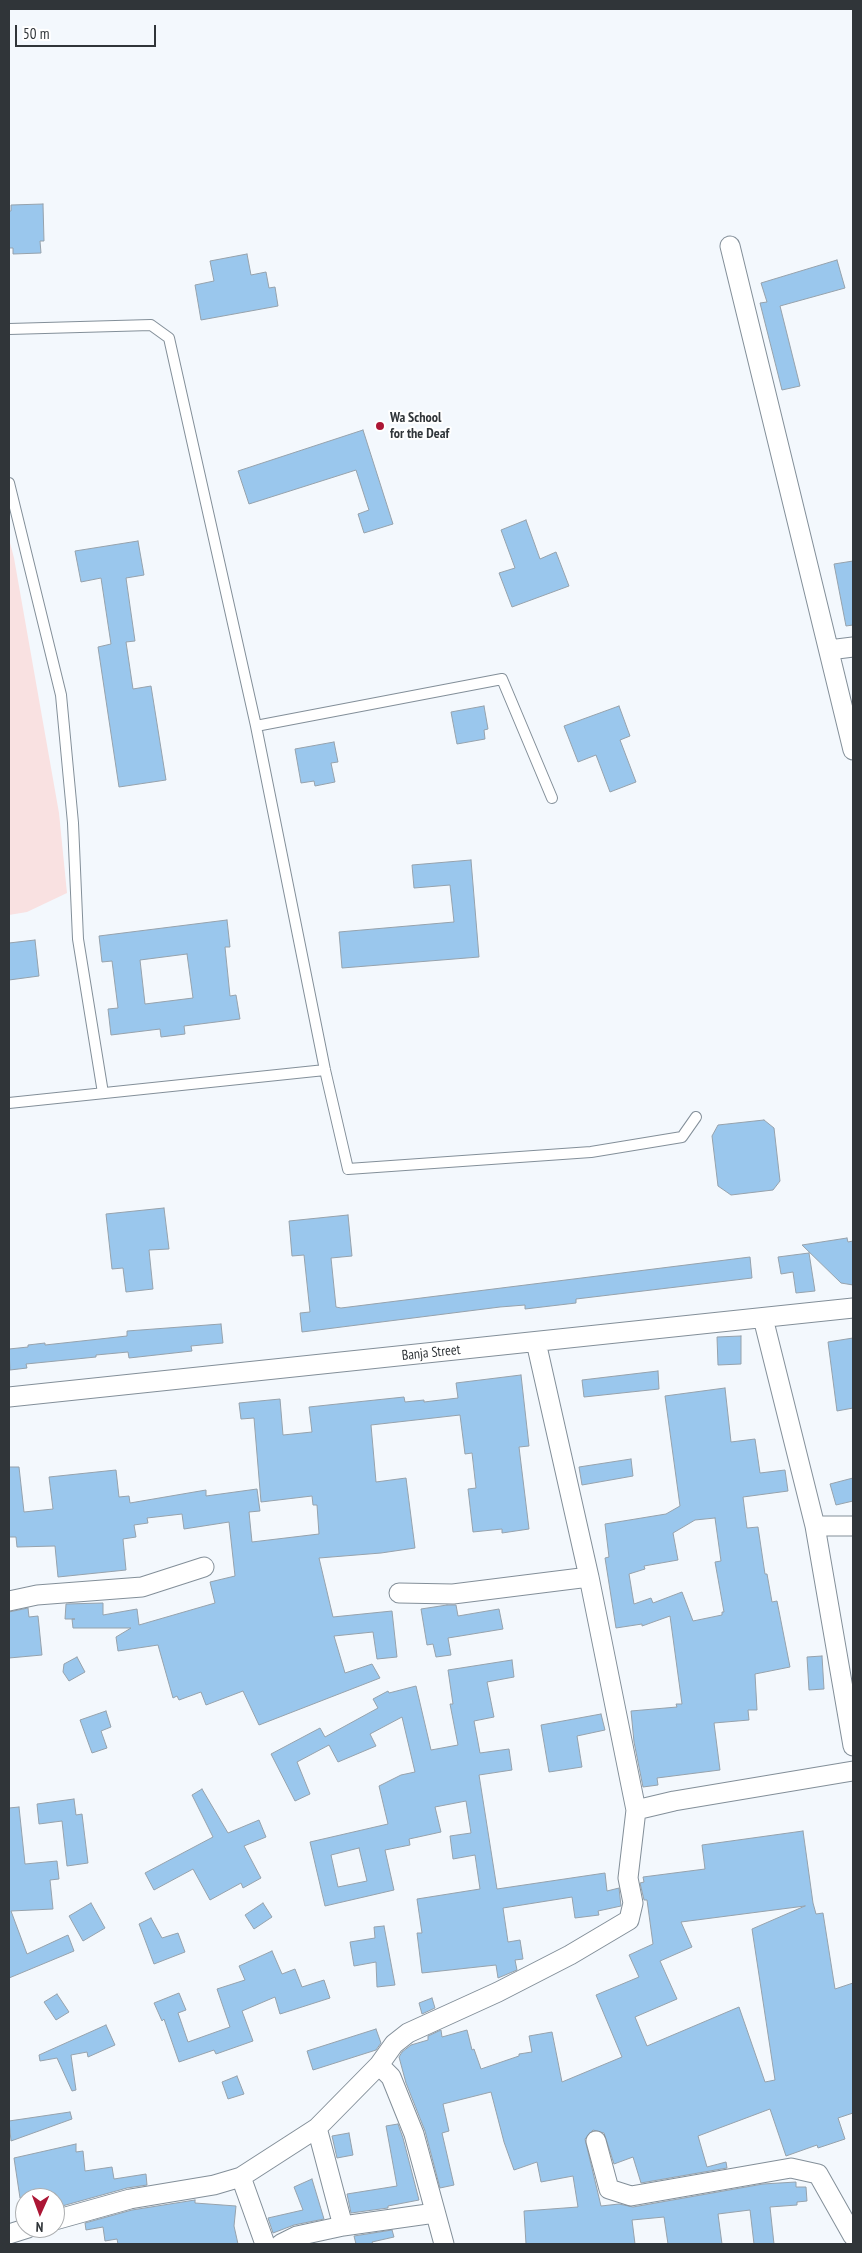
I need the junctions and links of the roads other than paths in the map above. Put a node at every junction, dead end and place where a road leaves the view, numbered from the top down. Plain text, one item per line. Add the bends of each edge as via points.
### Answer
1 (730, 246) dead end
2 (9, 329) edge
3 (9, 483) edge
4 (853, 647) edge
5 (829, 650) junction
6 (256, 726) junction
7 (853, 750) edge
8 (552, 798) dead end
9 (325, 1070) junction
10 (104, 1093) junction
11 (9, 1103) edge
12 (696, 1118) dead end
13 (853, 1308) edge
14 (763, 1318) junction
15 (536, 1342) junction
16 (9, 1396) edge
17 (815, 1526) junction
18 (853, 1526) edge
19 (204, 1567) dead end
20 (589, 1577) junction
21 (399, 1593) dead end
22 (9, 1601) edge
23 (853, 1746) edge
24 (853, 1771) edge
25 (636, 1810) junction
26 (379, 2066) junction
27 (317, 2128) junction
28 (596, 2141) dead end
29 (241, 2177) junction
30 (435, 2213) junction
31 (65, 2217) edge
32 (343, 2226) junction
33 (853, 2236) edge
34 (265, 2244) edge
35 (282, 2244) edge
36 (444, 2244) edge

1 - 5 street
2 - 6 lane via 151,325 169,338
3 - 10 lane via 61,696 73,823 78,939
4 - 5 street
5 - 7 street
6 - 8 lane via 502,678
6 - 9 lane
9 - 10 lane
9 - 12 lane via 348,1169 591,1152 682,1137
10 - 11 lane
13 - 14 street, Banja Street
14 - 15 street, Banja Street
14 - 17 street
15 - 16 street, Banja Street
15 - 20 street
17 - 18 street
17 - 23 street
19 - 22 street via 142,1587 38,1595
20 - 21 street via 453,1594
20 - 25 street
24 - 25 street
25 - 26 street via 628,1878 633,1903 628,1920 570,1955 408,2034 394,2044
26 - 27 street
26 - 30 street via 391,2078 414,2134
27 - 29 street
27 - 32 street
28 - 33 street via 608,2188 631,2196 791,2168 818,2174
29 - 31 street via 214,2185 130,2199
29 - 34 street
30 - 32 street
30 - 36 street
32 - 35 street via 297,2236

